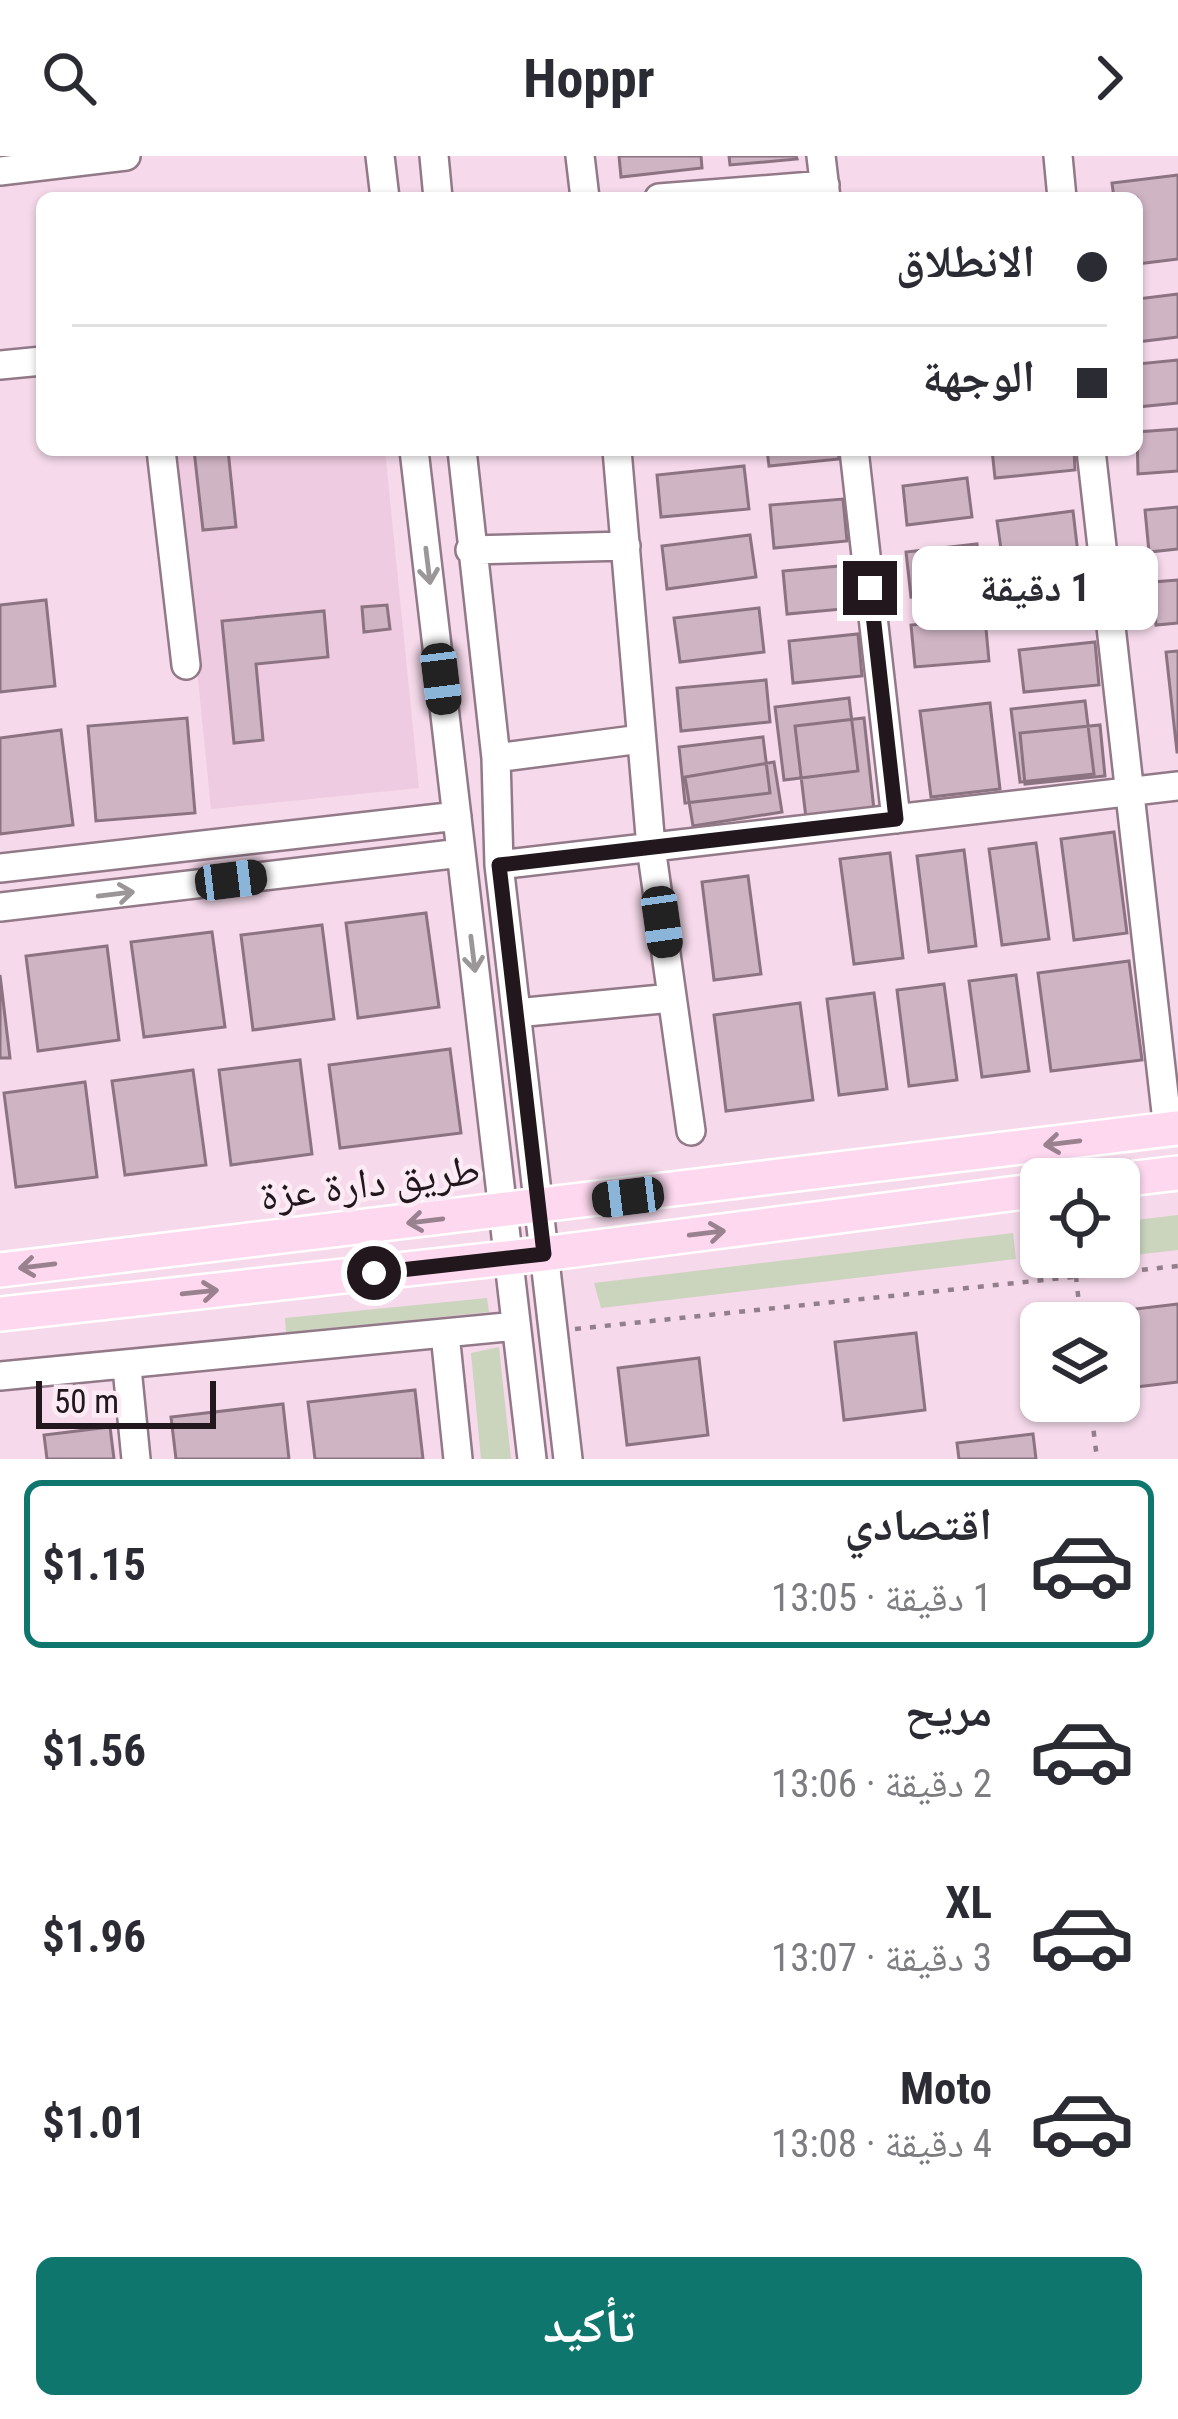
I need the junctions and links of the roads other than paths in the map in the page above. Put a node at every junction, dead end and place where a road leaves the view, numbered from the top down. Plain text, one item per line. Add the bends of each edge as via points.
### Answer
1 (115, 156) edge
2 (126, 156) edge
3 (380, 156) edge
4 (434, 156) edge
5 (580, 156) edge
6 (821, 156) edge
7 (1058, 156) edge
8 (0, 171) edge
9 (825, 191) edge
10 (384, 192) edge
11 (437, 192) edge
12 (584, 192) edge
13 (1062, 192) edge
14 (36, 362) edge
15 (0, 365) edge
16 (161, 456) edge
17 (415, 456) edge
18 (462, 456) edge
19 (618, 456) edge
20 (855, 456) edge
21 (1092, 456) edge
22 (626, 546) junction
23 (470, 550) junction
24 (186, 665) dead end
25 (640, 739) junction
26 (496, 758) junction
27 (1178, 786) edge
28 (1130, 792) junction
29 (457, 817) junction
30 (896, 819) junction
31 (652, 847) junction
32 (461, 854) junction
33 (499, 865) junction
34 (0, 868) edge
35 (0, 907) edge
36 (672, 998) junction
37 (516, 1013) junction
38 (1173, 1129) edge
39 (691, 1131) dead end
40 (1178, 1172) edge
41 (1140, 1177) edge
42 (1020, 1193) edge
43 (538, 1208) junction
44 (503, 1212) junction
45 (544, 1254) junction
46 (508, 1258) junction
47 (0, 1270) edge
48 (0, 1314) edge
49 (516, 1326) junction
50 (445, 1334) junction
51 (127, 1368) junction
52 (0, 1376) edge
53 (136, 1459) edge
54 (458, 1459) edge
55 (532, 1459) edge
56 (568, 1459) edge

1 - 2 street
1 - 8 street
3 - 10 street
4 - 11 street
5 - 12 street
6 - 9 street
7 - 13 street
14 - 15 street
16 - 24 street
17 -> 29 street
18 - 23 street
19 - 22 street
20 - 30 street
21 - 28 street
22 - 23 street
22 - 25 street
23 - 26 street
25 - 26 street
25 - 31 street
26 - 33 street
27 - 28 street
28 - 30 street
28 - 38 street
29 - 32 street
29 - 34 street
30 - 31 street
31 - 33 street
31 - 36 street
35 -> 32 street
32 -> 44 street
33 - 37 street
36 - 37 street
36 - 39 street
37 - 43 street
38 -> 43 main road, طريق دارة عزة
40 - 41 main road
45 -> 42 main road
43 - 44 main road, طريق دارة عزة
43 - 45 street
44 - 46 street
44 -> 47 main road, طريق دارة عزة
45 - 46 main road
45 - 56 street
48 -> 46 main road
46 - 49 street
49 - 50 street
49 - 55 street
50 - 51 street
50 - 54 street
51 - 52 street
51 - 53 street

